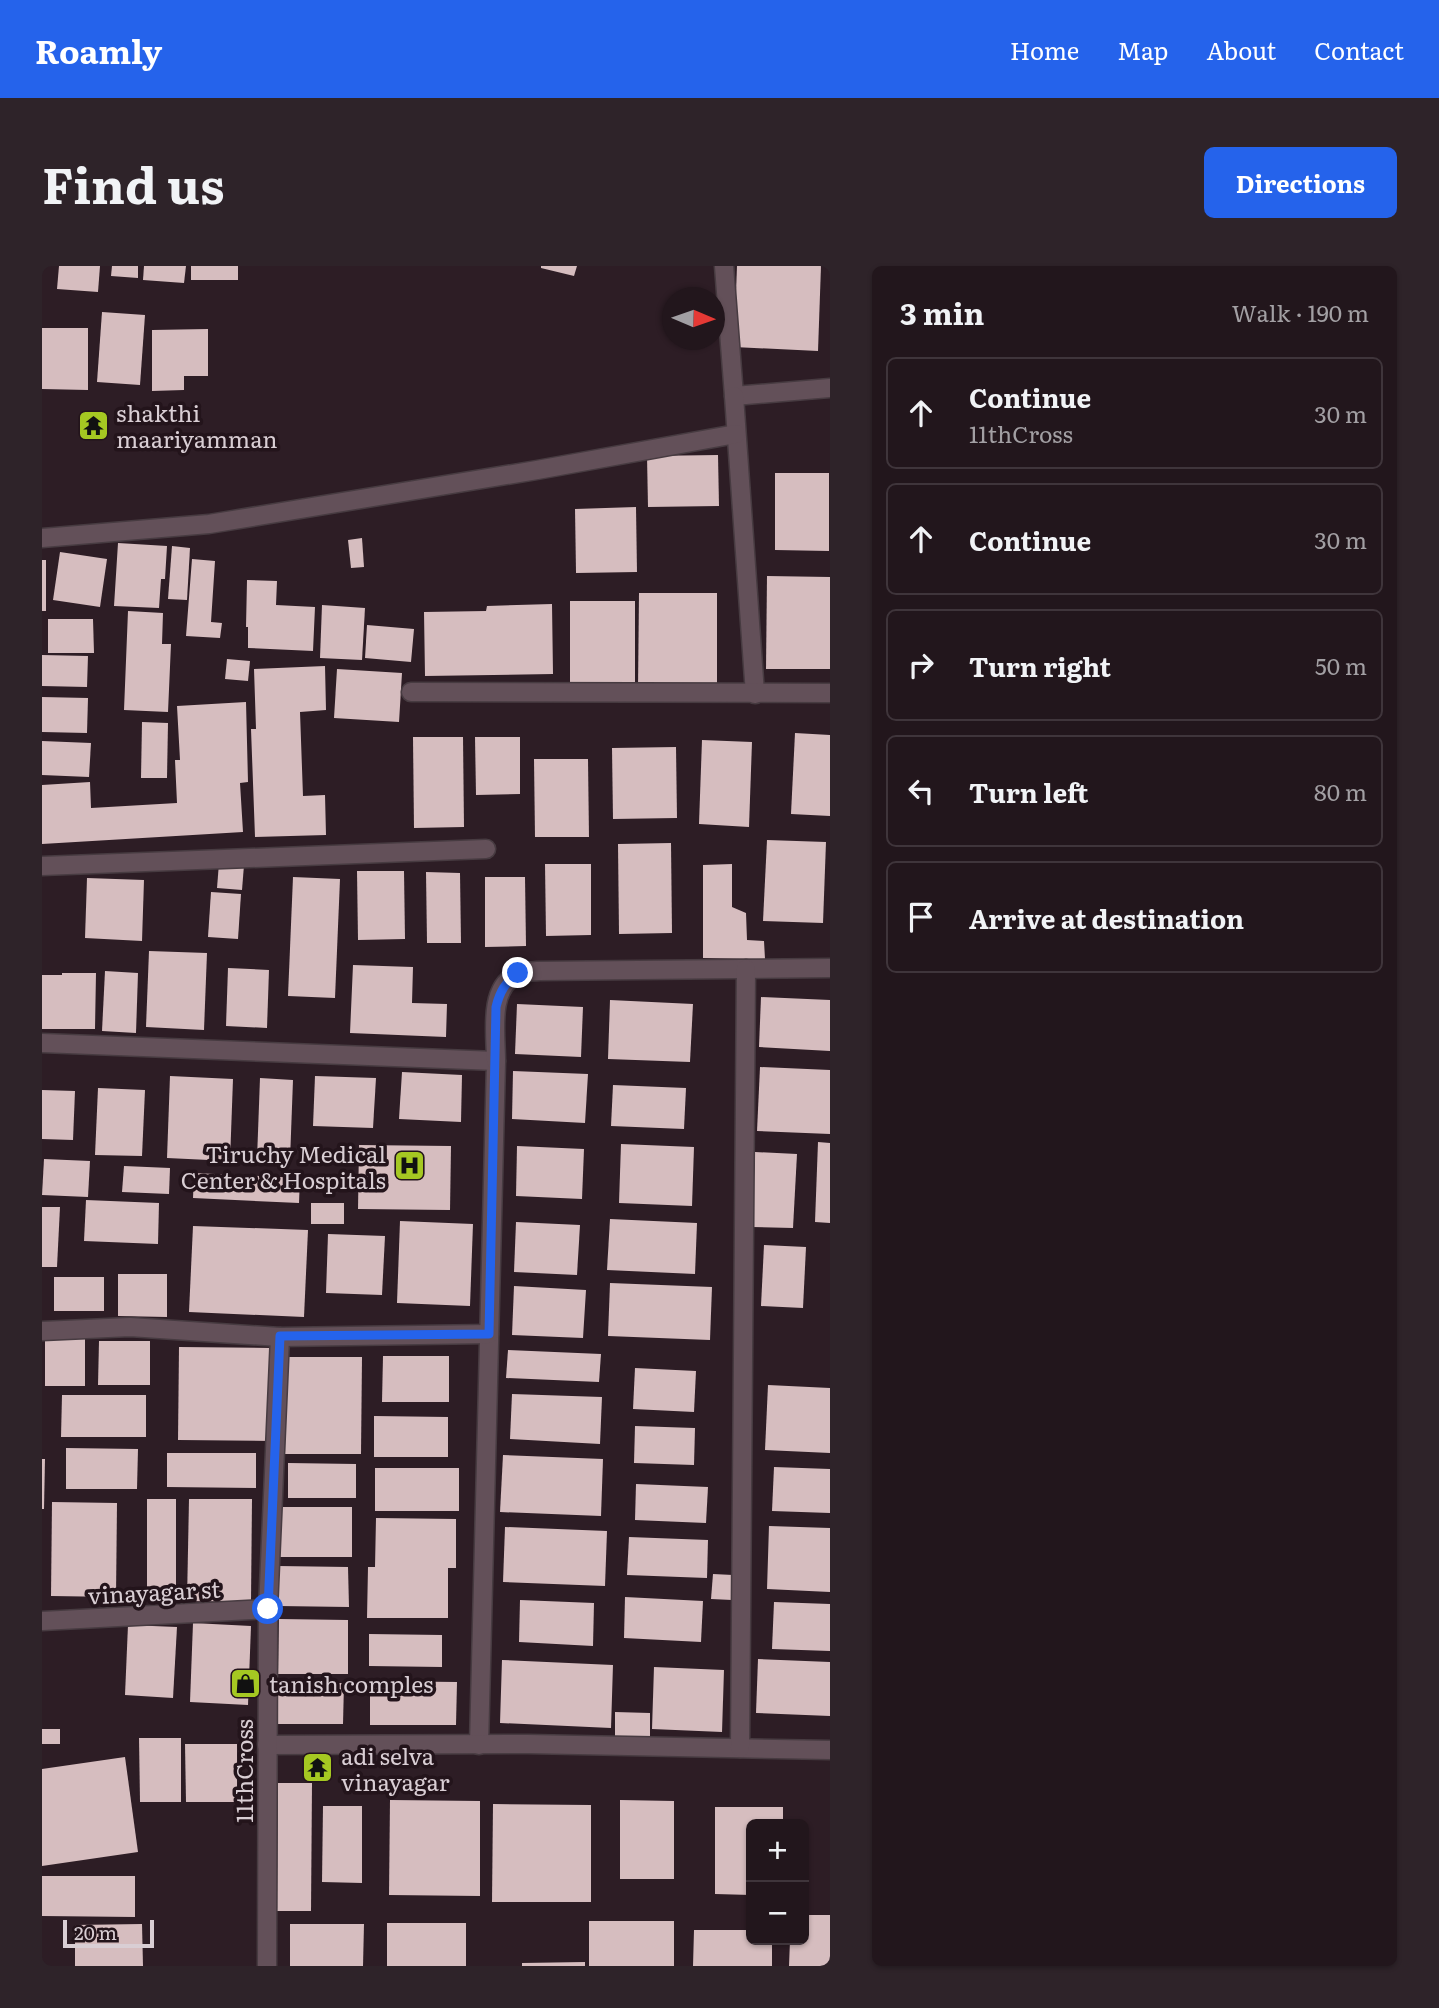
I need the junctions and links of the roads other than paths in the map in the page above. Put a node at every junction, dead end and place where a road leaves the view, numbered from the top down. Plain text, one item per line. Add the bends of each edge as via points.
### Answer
1 (724, 266) edge
2 (830, 388) edge
3 (734, 396) junction
4 (736, 434) junction
5 (42, 538) edge
6 (411, 692) dead end
7 (830, 693) edge
8 (755, 694) junction
9 (486, 849) dead end
10 (42, 866) edge
11 (830, 968) edge
12 (746, 969) junction
13 (42, 1043) edge
14 (496, 1061) junction
15 (42, 1331) edge
16 (489, 1334) junction
17 (280, 1336) junction
18 (268, 1609) junction
19 (42, 1621) edge
20 (267, 1745) junction
21 (479, 1745) junction
22 (740, 1748) junction
23 (830, 1750) edge
24 (267, 1966) edge

1 - 3 street
2 - 3 street
3 - 4 street
4 - 5 street via 209,524
4 - 8 street
6 - 8 street
7 - 8 street
9 - 10 street
11 - 12 street
12 - 14 street via 518,973 499,992
12 - 22 street
13 - 14 street
14 - 16 street
15 - 17 street via 130,1327
16 - 17 street
16 - 21 street
17 - 18 street, 11thCross
18 - 19 street, vinayagar st
18 - 20 street, 11thCross
20 - 21 street
20 - 24 street, 11thCross
21 - 22 street
22 - 23 street

